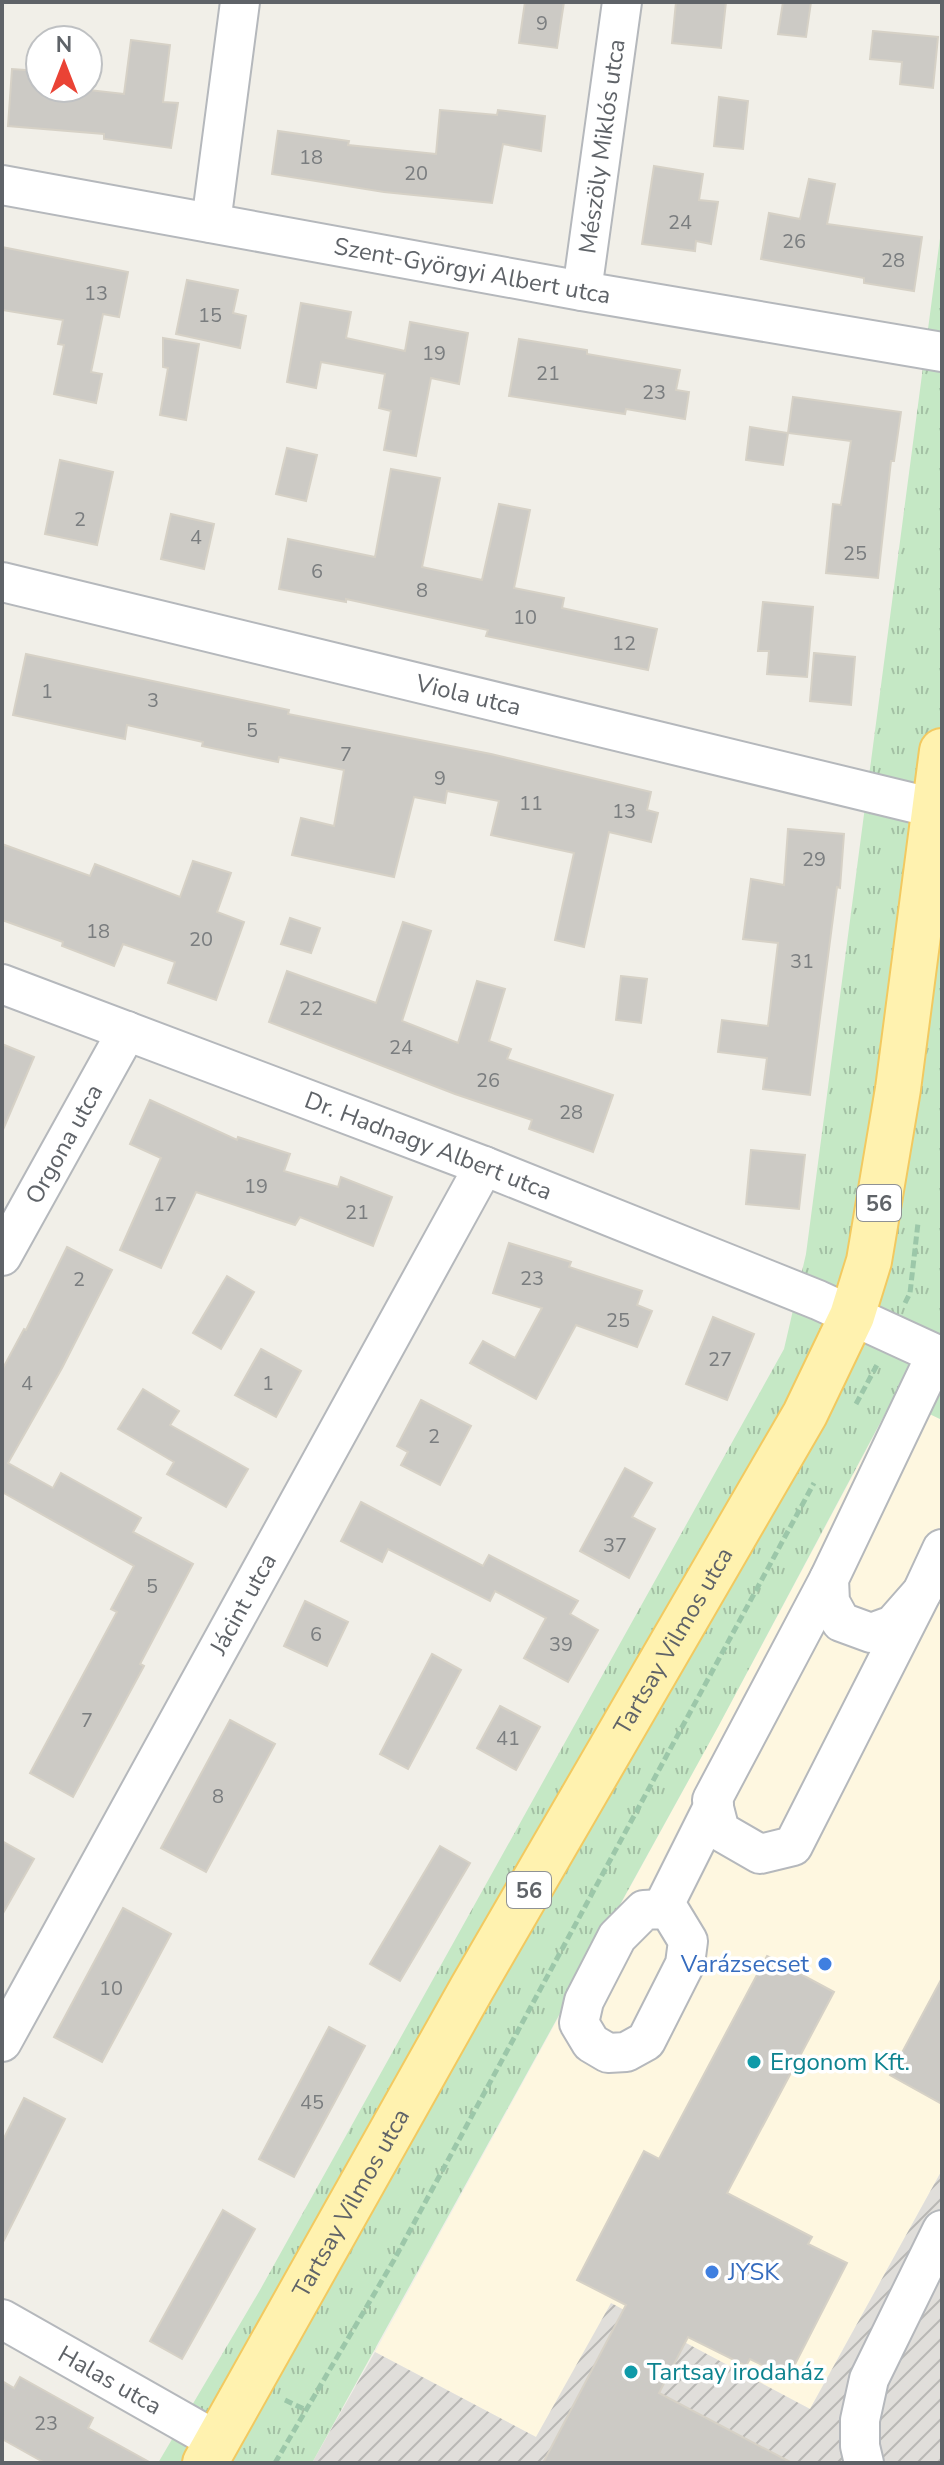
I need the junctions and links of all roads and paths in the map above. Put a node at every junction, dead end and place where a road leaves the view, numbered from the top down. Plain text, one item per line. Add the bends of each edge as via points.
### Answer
1 (240, 2) edge
2 (622, 2) edge
3 (2, 185) edge
4 (211, 223) junction
5 (582, 291) junction
6 (942, 352) edge
7 (2, 582) edge
8 (942, 751) edge
9 (934, 808) junction
10 (930, 947) edge
11 (2, 984) edge
12 (127, 1031) junction
13 (484, 1166) junction
14 (2, 1256) edge
15 (852, 1316) junction
16 (939, 1356) edge
17 (942, 1549) edge
18 (829, 1579) junction
19 (922, 1592) junction
20 (714, 1805) junction
21 (662, 1909) dead end
22 (2, 2042) edge
23 (942, 2230) edge
24 (2, 2319) edge
25 (306, 2410) dead end
26 (211, 2452) edge
27 (275, 2463) edge
28 (864, 2463) edge

1 - 4 street
2 - 5 street, Mészöly Miklós utca
3 - 4 street, Szent-Györgyi Albert utca
4 - 5 street, Szent-Györgyi Albert utca
5 - 6 street, Szent-Györgyi Albert utca
7 - 9 street, Viola utca
8 - 9 main road, Tartsay Vilmos utca / 56
9 - 10 main road, Tartsay Vilmos utca / 56
10 - 15 main road, Tartsay Vilmos utca / 56 via 898,1089 869,1261
11 - 12 street, Dr. Hadnagy Albert utca
12 - 13 street, Dr. Hadnagy Albert utca
12 - 14 street, Orgona utca
13 - 15 street, Dr. Hadnagy Albert utca
13 - 22 street, Jácint utca
15 - 16 street, Dr. Hadnagy Albert utca
15 - 26 main road, Tartsay Vilmos utca / 56 via 805,1414
16 - 18 street
17 - 19 street
18 - 19 street via 830,1602 841,1622 871,1633 893,1625
18 - 20 street via 712,1800
19 - 20 street via 793,1846 760,1854 720,1831
20 - 21 street
23 - 28 street via 869,2379 860,2420
24 - 26 street, Halas utca
25 - 27 path

